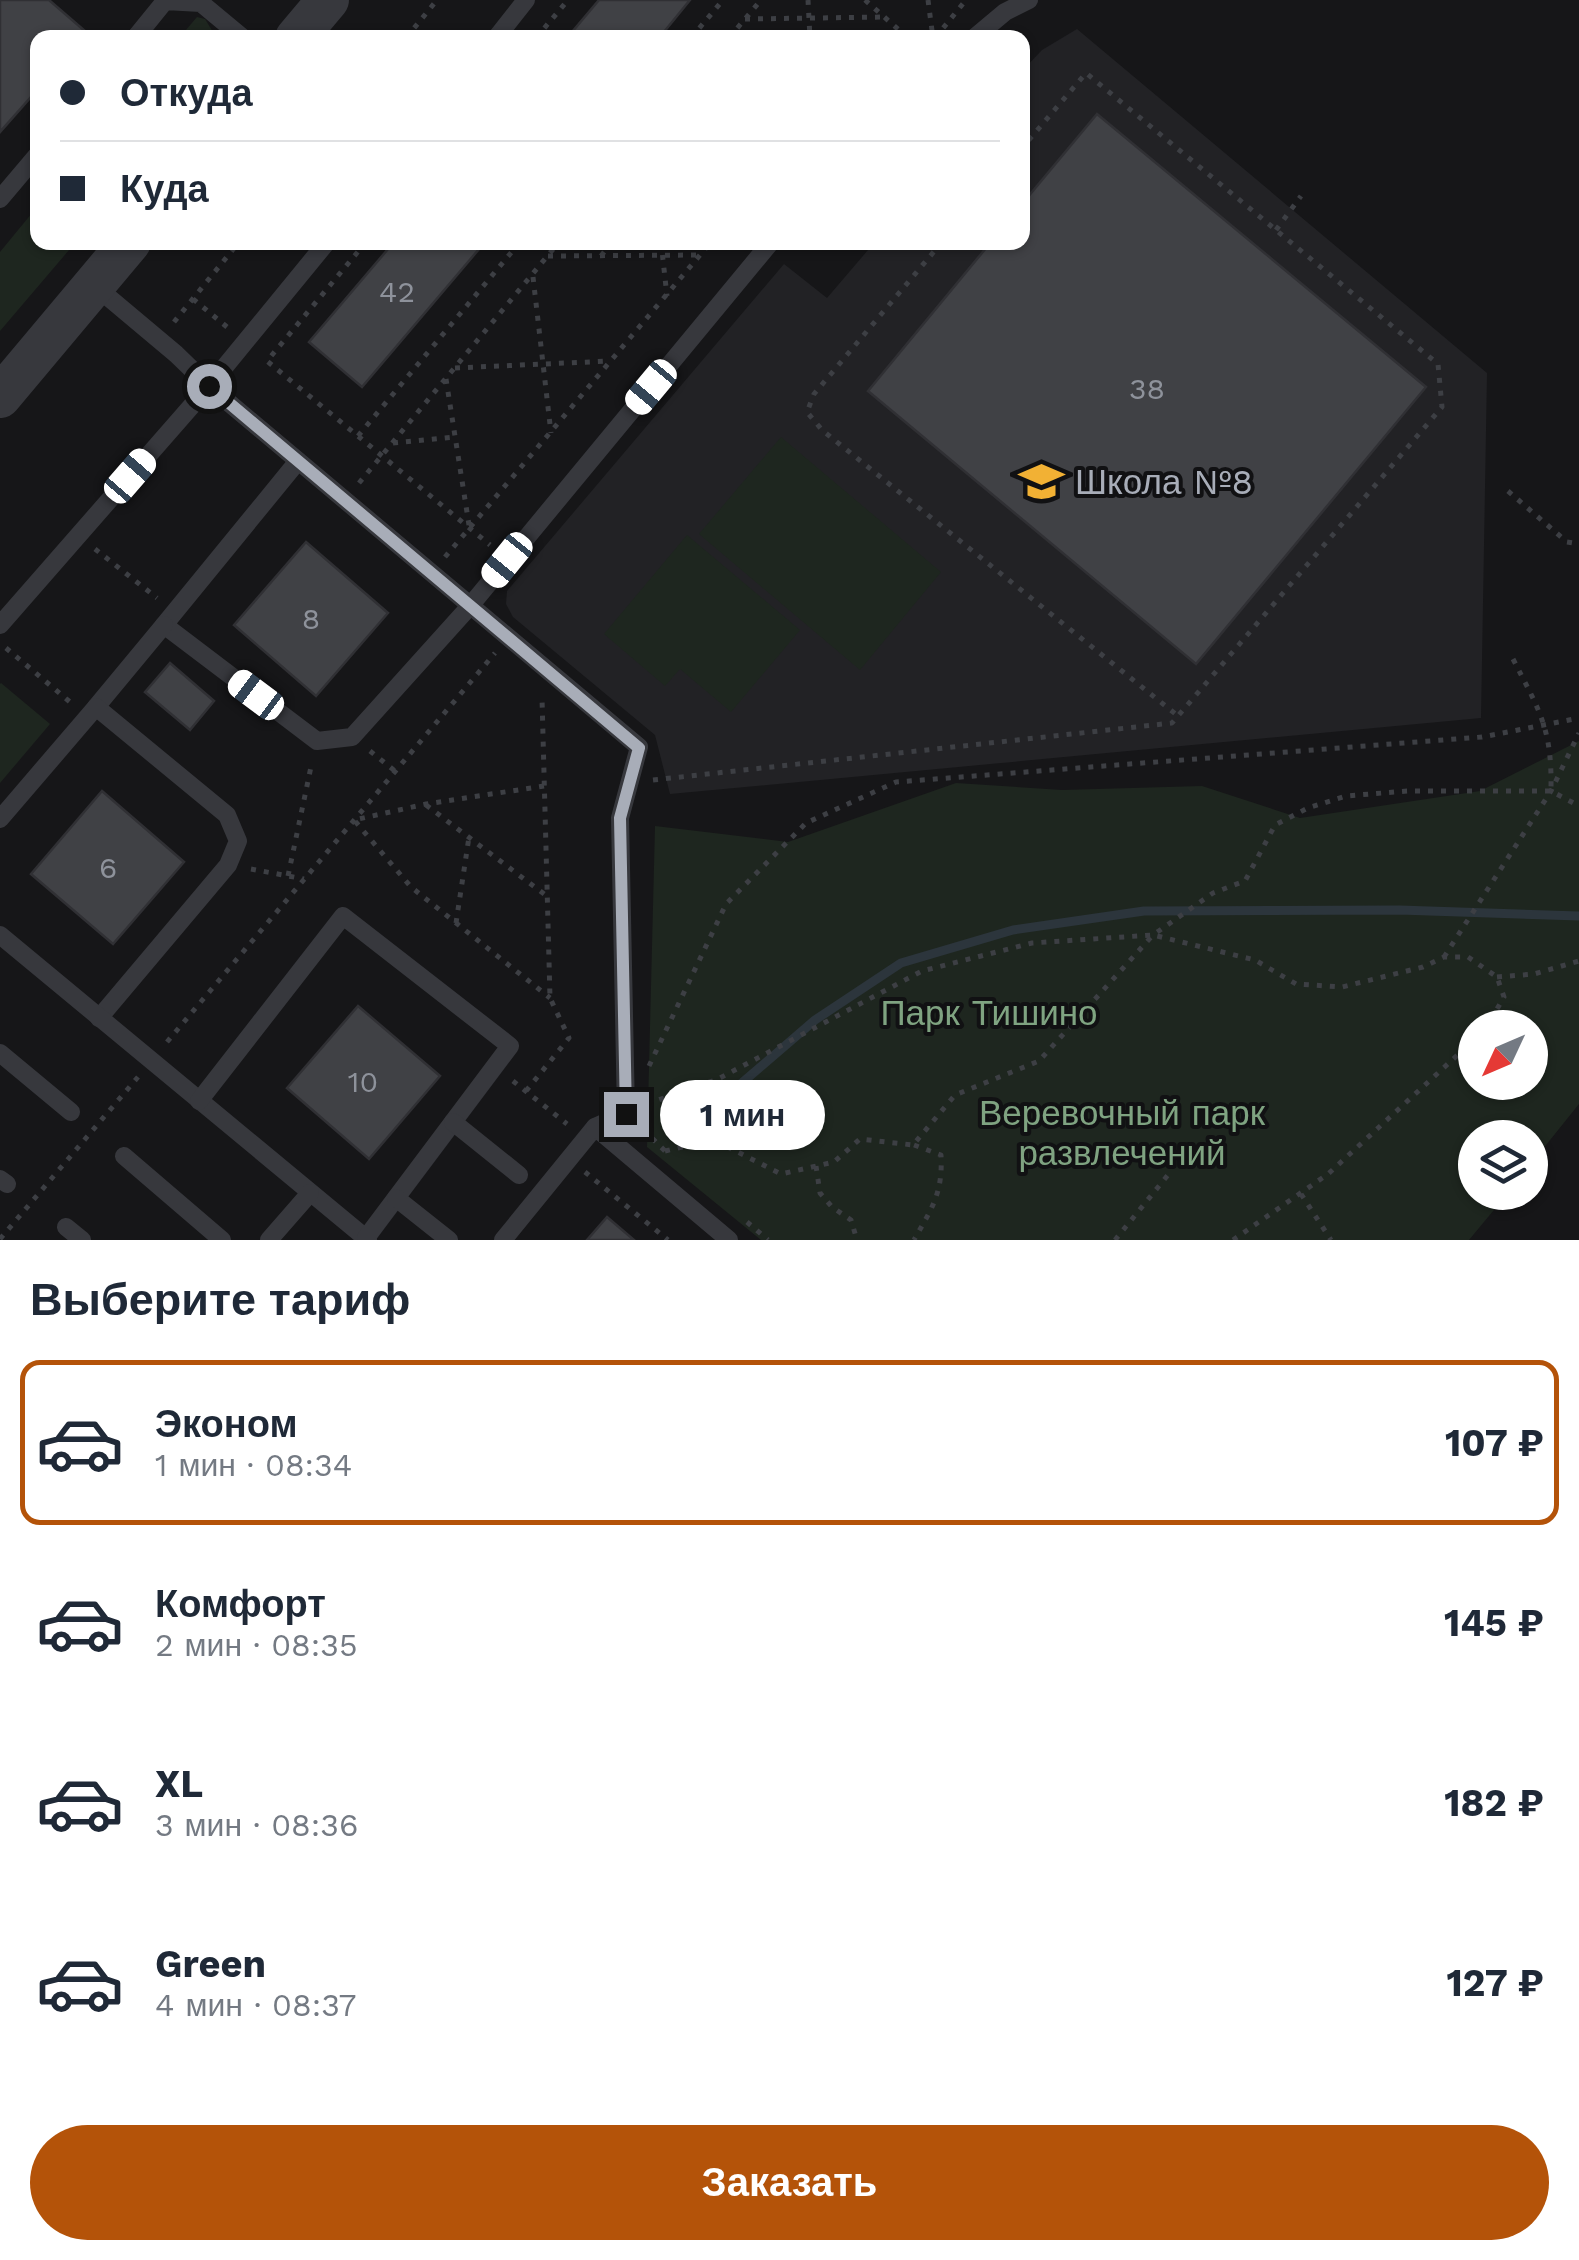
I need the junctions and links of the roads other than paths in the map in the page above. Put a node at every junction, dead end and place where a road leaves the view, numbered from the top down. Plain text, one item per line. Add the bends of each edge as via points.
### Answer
1 (165, 0) edge
2 (328, 0) edge
3 (526, 0) edge
4 (1030, 0) edge
5 (141, 30) edge
6 (233, 30) edge
7 (303, 30) edge
8 (502, 30) edge
9 (984, 30) edge
10 (30, 163) edge
11 (0, 199) edge
12 (124, 250) edge
13 (320, 250) edge
14 (763, 250) edge
15 (95, 286) junction
16 (209, 386) junction
17 (0, 397) edge
18 (298, 461) junction
19 (470, 606) junction
20 (169, 618) junction
21 (0, 625) edge
22 (92, 712) junction
23 (0, 819) edge
24 (0, 935) edge
25 (99, 1018) junction
26 (0, 1053) edge
27 (198, 1101) junction
28 (70, 1112) dead end
29 (453, 1122) junction
30 (590, 1133) junction
31 (124, 1156) dead end
32 (518, 1175) dead end
33 (310, 1193) junction
34 (396, 1198) junction
35 (66, 1227) dead end
36 (367, 1239) edge
37 (82, 1240) edge
38 (222, 1240) edge
39 (270, 1240) edge
40 (449, 1240) edge
41 (502, 1240) edge
42 (729, 1240) edge

1 - 5 lane
1 - 6 lane via 201,3
2 - 7 street
3 - 8 lane
4 - 9 lane
10 - 11 lane
12 - 15 street
13 - 16 lane
14 - 19 lane
15 - 16 lane
15 - 17 street
16 - 18 lane
16 - 21 lane
18 - 19 lane
18 - 20 lane
19 - 20 lane via 352,737 316,741
19 - 30 lane via 639,748 620,818 626,1114
20 - 22 lane
22 - 23 lane
22 - 25 lane via 227,815 238,841 228,865
24 - 25 lane
25 - 27 lane
26 - 28 lane
27 - 29 lane via 343,916 510,1046
27 - 33 lane
29 - 32 lane
29 - 34 lane
30 - 41 lane
30 - 42 lane
31 - 38 lane
33 - 36 lane
33 - 39 lane
34 - 36 lane
34 - 40 lane
35 - 37 lane

